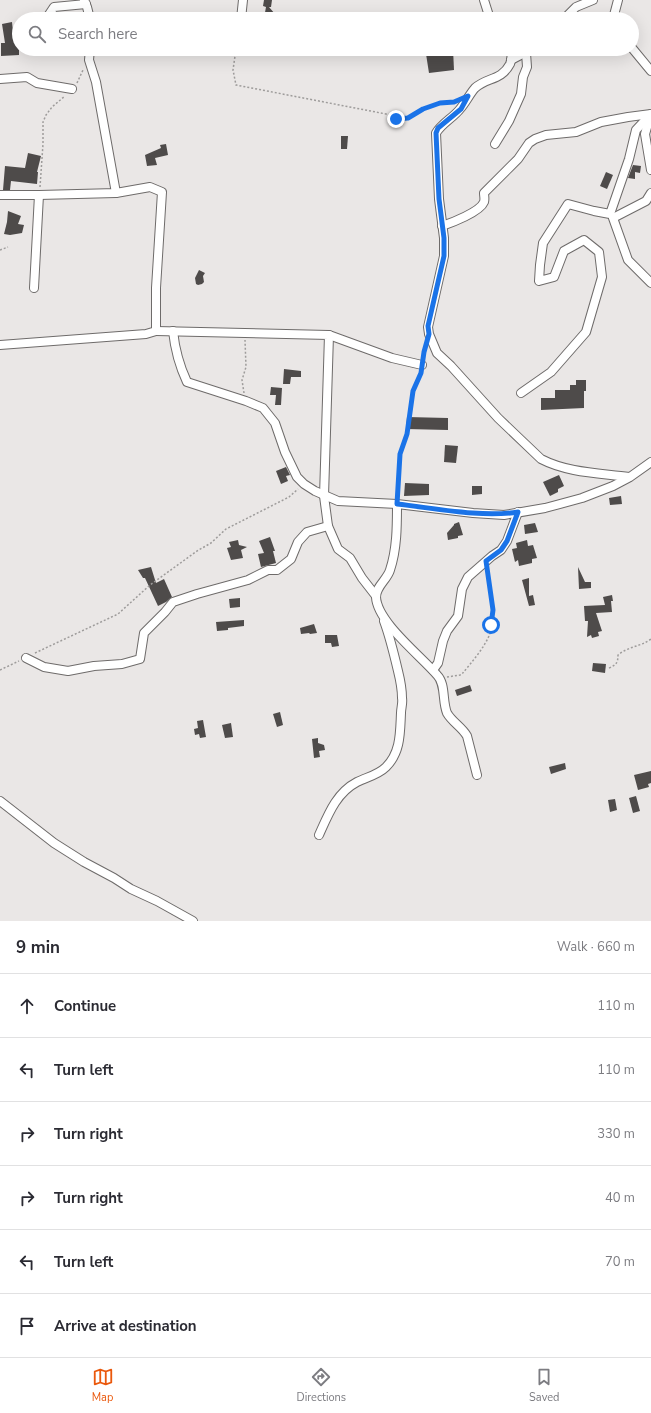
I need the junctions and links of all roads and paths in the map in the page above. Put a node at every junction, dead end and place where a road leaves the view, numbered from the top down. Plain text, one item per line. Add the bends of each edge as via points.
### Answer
1 (243, 0) edge
2 (484, 0) edge
3 (593, 0) edge
4 (618, 0) edge
5 (85, 2) edge
6 (51, 12) edge
7 (88, 12) edge
8 (242, 12) edge
9 (488, 12) edge
10 (571, 12) edge
11 (615, 12) edge
12 (89, 56) edge
13 (235, 56) edge
14 (512, 56) edge
15 (520, 56) edge
16 (528, 56) edge
17 (639, 56) edge
18 (89, 60) junction
19 (512, 60) junction
20 (651, 71) edge
21 (0, 79) edge
22 (72, 89) junction
23 (468, 96) junction
24 (651, 114) edge
25 (495, 144) dead end
26 (651, 170) edge
27 (116, 193) junction
28 (651, 193) edge
29 (0, 195) edge
30 (39, 195) junction
31 (442, 226) junction
32 (8, 247) dead end
33 (0, 250) edge
34 (651, 283) edge
35 (34, 288) dead end
36 (156, 331) junction
37 (173, 331) junction
38 (429, 334) junction
39 (329, 335) junction
40 (245, 340) dead end
41 (0, 345) edge
42 (422, 365) junction
43 (521, 393) dead end
44 (246, 401) junction
45 (651, 462) edge
46 (630, 477) junction
47 (304, 484) junction
48 (324, 496) junction
49 (397, 504) junction
50 (518, 512) junction
51 (328, 526) junction
52 (486, 561) junction
53 (376, 596) junction
54 (382, 614) junction
55 (651, 639) edge
56 (26, 658) junction
57 (609, 668) dead end
58 (0, 670) edge
59 (435, 673) junction
60 (477, 775) dead end
61 (0, 801) edge
62 (319, 836) dead end
63 (193, 921) edge

1 - 8 street
2 - 9 street
3 - 10 street
4 - 11 street
5 - 6 street via 54,7
5 - 7 street
12 - 18 street
13 - 23 path via 232,70 236,85 386,114 396,119 408,118 423,109
14 - 19 street
15 - 19 street
16 - 25 street via 521,94
17 - 20 street
18 - 22 path
18 - 27 street via 96,82
19 - 23 street via 505,72 476,87
21 - 22 street via 27,77 37,83
22 - 30 path via 52,107 43,122
23 - 31 street via 461,109 438,128 436,133
24 - 26 street via 645,134
27 - 30 street
27 - 36 street via 150,187 162,192
28 - 34 street via 646,201 613,218 628,260
29 - 30 street
30 - 35 street
31 - 38 street via 444,256 428,326
31 - 43 street via 463,218 482,204 484,193 535,139 546,135 576,132 601,122 651,114 636,130 629,160 610,214 568,204 543,243 539,281 554,277 564,251 584,240 599,252 602,277 586,332 551,372
32 - 33 path
36 - 37 street
36 - 41 street via 146,334
37 - 39 street
37 - 44 street via 174,348 187,382
38 - 42 path
38 - 46 street via 437,352 498,418 541,459 577,471
39 - 42 street via 392,358
39 - 48 street
40 - 44 path via 246,367 242,380
42 - 49 path via 413,391 407,434 400,454
44 - 47 street via 263,408 275,423 285,452 297,477
45 - 46 street
46 - 50 street via 582,498
47 - 48 street
47 - 56 path via 289,497 226,529 211,543 150,585 118,614
48 - 49 street via 338,501
48 - 51 street
49 - 50 street via 472,513 504,515
49 - 53 street via 397,531 390,572
50 - 52 street via 507,541 501,550
51 - 53 street via 338,549 350,558
51 - 56 street via 307,532 298,542 291,558 277,570 268,570 248,580 173,602 144,633 140,659 68,671 44,668
52 - 59 street via 471,574 462,589 458,616 447,631
52 - 59 path via 493,610 487,640 462,674 444,677
53 - 54 street
54 - 59 street via 404,642
54 - 62 street via 401,687 400,741 386,768 354,784 339,796
55 - 57 path via 626,649 618,655 615,665
56 - 58 path
59 - 60 street via 442,686 447,713 464,731
61 - 63 street via 54,843 84,862

